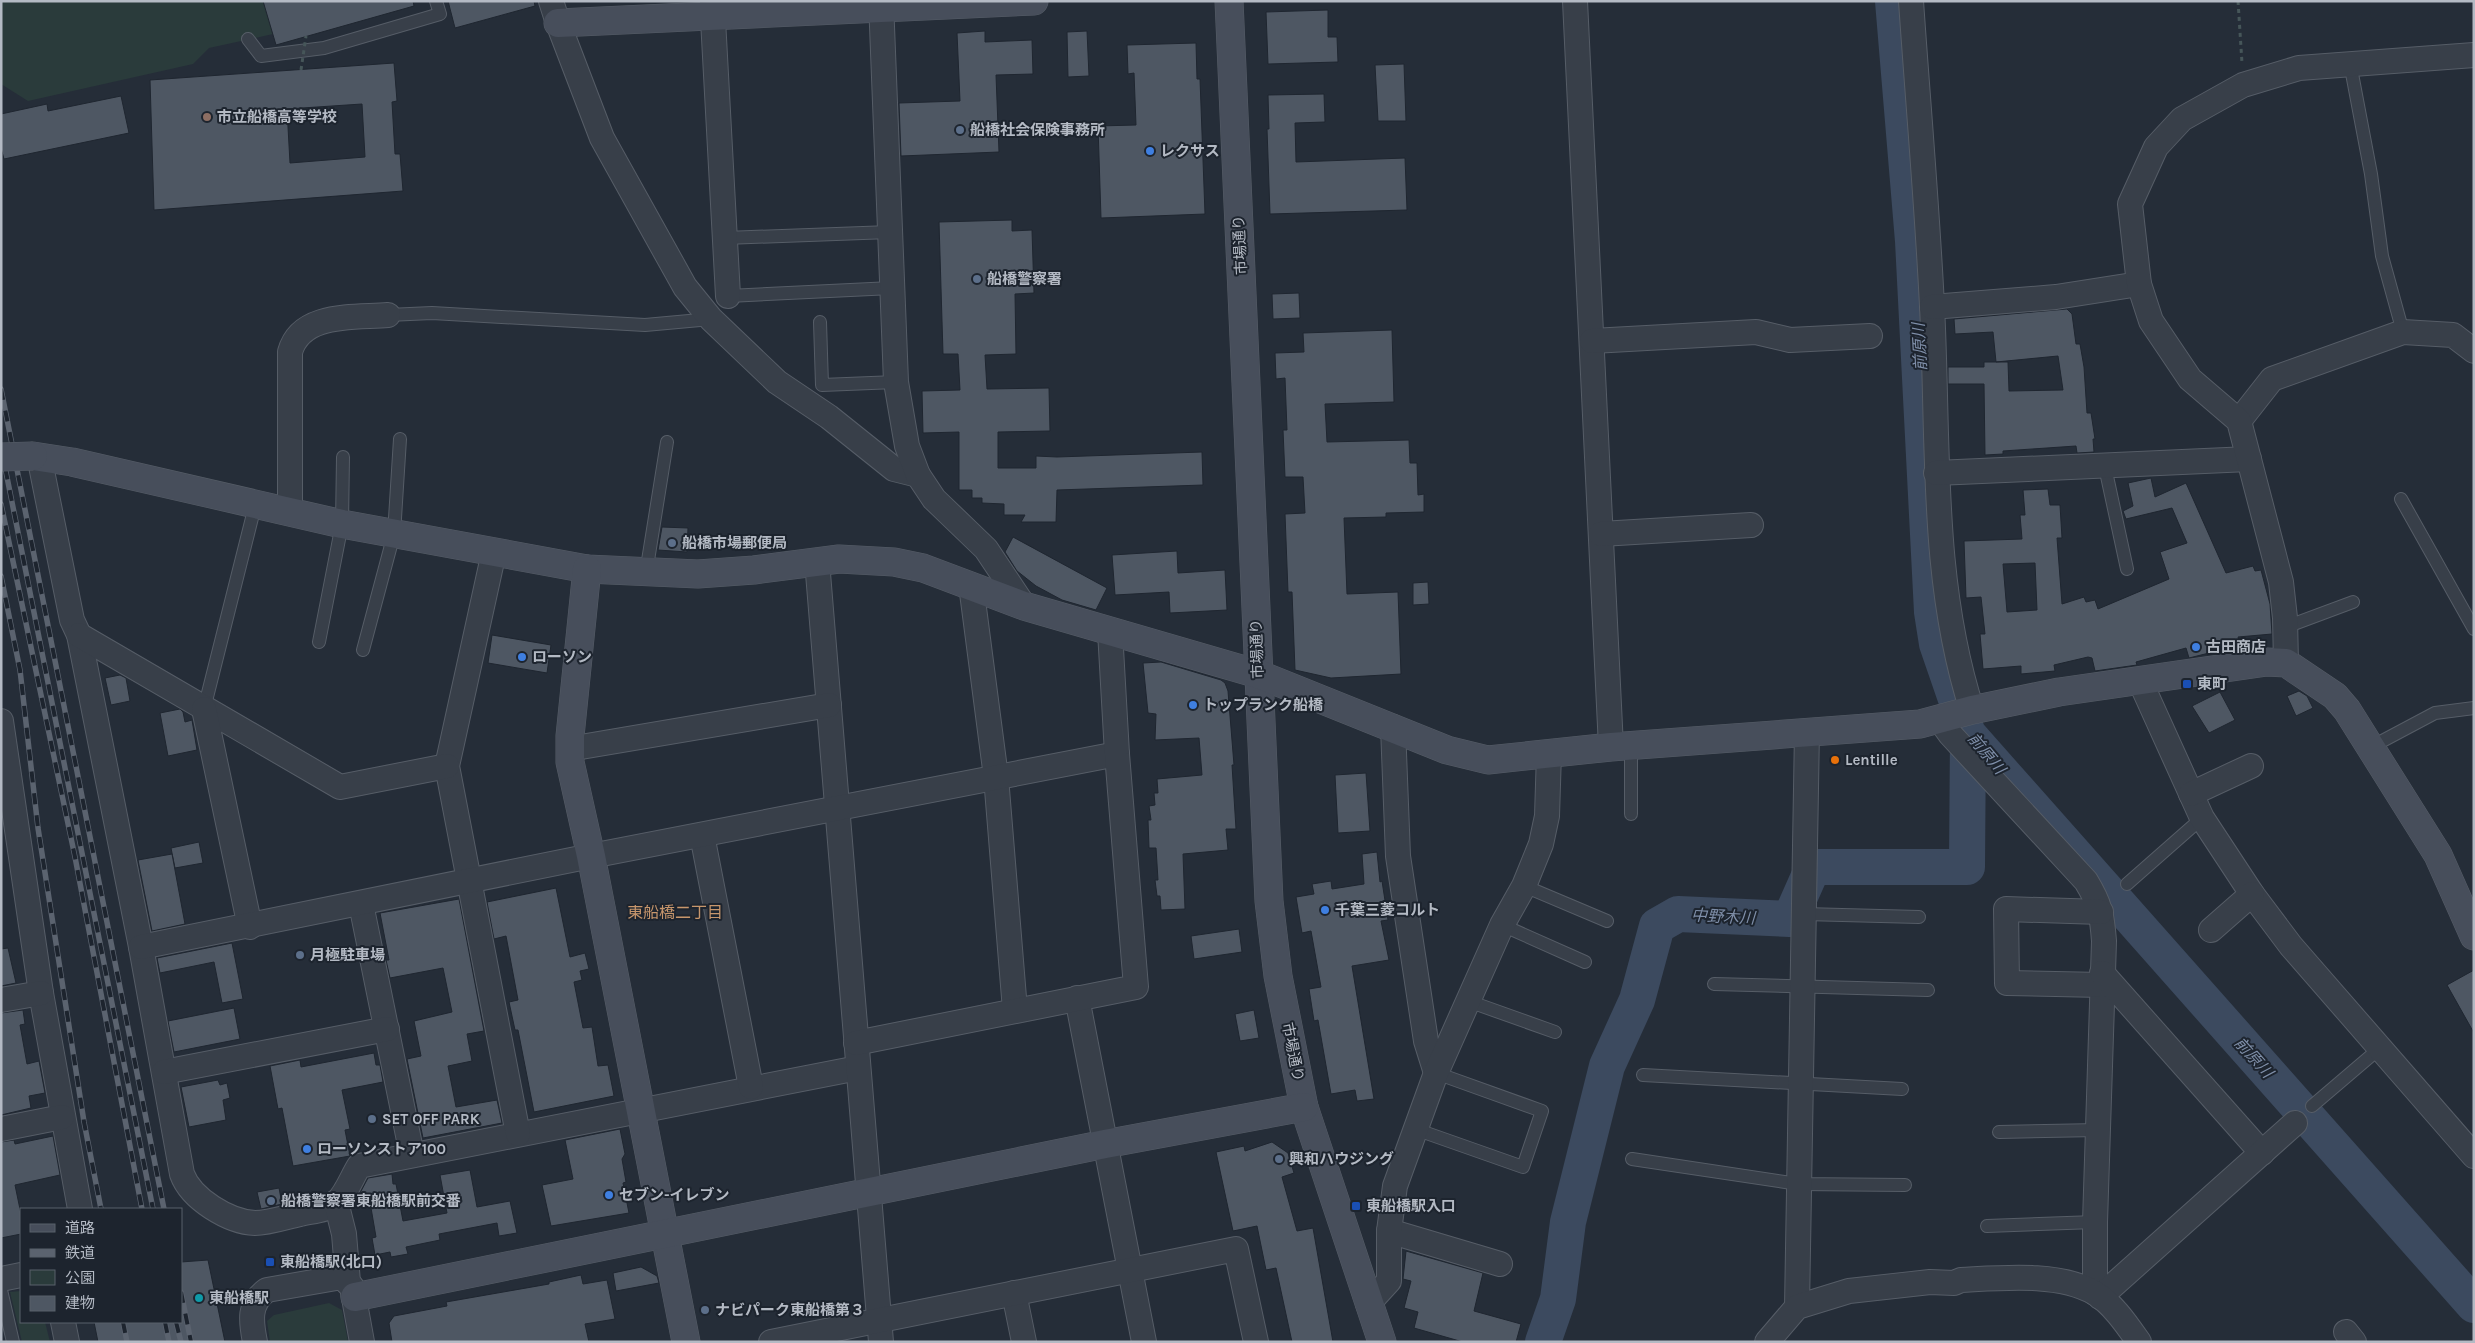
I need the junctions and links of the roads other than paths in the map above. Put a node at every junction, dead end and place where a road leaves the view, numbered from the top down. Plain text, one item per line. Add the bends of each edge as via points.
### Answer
1 (436, 1) edge
2 (1034, 1) edge
3 (1229, 1) edge
4 (1576, 1) edge
5 (1911, 1) edge
6 (881, 5) edge
7 (713, 9) edge
8 (555, 12) edge
9 (248, 39) dead end
10 (2474, 55) edge
11 (2350, 63) junction
12 (890, 232) junction
13 (725, 238) junction
14 (2139, 284) junction
15 (892, 288) junction
16 (728, 296) joint
17 (1932, 306) junction
18 (388, 315) joint
19 (711, 319) junction
20 (820, 322) dead end
21 (2403, 332) junction
22 (1870, 336) dead end
23 (1592, 341) junction
24 (2474, 351) edge
25 (896, 382) junction
26 (2239, 421) junction
27 (400, 439) dead end
28 (667, 442) dead end
29 (36, 456) junction
30 (1, 457) edge
31 (344, 457) dead end
32 (2249, 459) junction
33 (2105, 467) junction
34 (1936, 473) junction
35 (918, 475) junction
36 (2401, 499) dead end
37 (255, 506) junction
38 (290, 513) junction
39 (342, 524) junction
40 (1751, 525) dead end
41 (394, 534) junction
42 (1601, 534) junction
43 (494, 552) junction
44 (817, 561) junction
45 (2126, 568) dead end
46 (587, 569) junction
47 (646, 573) junction
48 (971, 585) junction
49 (2353, 602) dead end
50 (1024, 606) junction
51 (2286, 627) junction
52 (2474, 629) edge
53 (1110, 631) junction
54 (78, 635) junction
55 (319, 642) dead end
56 (363, 650) dead end
57 (2286, 663) junction
58 (1258, 674) junction
59 (2140, 681) junction
60 (829, 705) junction
61 (2474, 708) edge
62 (204, 709) junction
63 (1957, 715) junction
64 (1, 721) edge
65 (1393, 727) junction
66 (1807, 731) junction
67 (1621, 746) junction
68 (2371, 747) junction
69 (569, 749) junction
70 (1117, 754) junction
71 (1549, 754) junction
72 (447, 766) junction
73 (2252, 766) dead end
74 (996, 777) junction
75 (2191, 794) junction
76 (837, 808) junction
77 (1631, 814) dead end
78 (2202, 818) junction
79 (702, 834) junction
80 (591, 856) junction
81 (470, 881) junction
82 (2127, 884) dead end
83 (1524, 886) junction
84 (2252, 894) junction
85 (361, 904) junction
86 (2101, 912) junction
87 (1804, 914) junction
88 (1919, 917) dead end
89 (1606, 921) dead end
90 (1502, 925) junction
91 (250, 927) junction
92 (2211, 930) dead end
93 (2474, 936) edge
94 (141, 947) junction
95 (1585, 962) dead end
96 (2102, 979) junction
97 (1714, 984) dead end
98 (1803, 988) junction
99 (1928, 990) dead end
100 (40, 993) junction
101 (1077, 998) junction
102 (1, 1000) edge
103 (1468, 1001) junction
104 (1016, 1010) junction
105 (387, 1029) junction
106 (1555, 1032) dead end
107 (856, 1043) junction
108 (2380, 1048) junction
109 (858, 1068) junction
110 (164, 1072) junction
111 (1436, 1073) junction
112 (1643, 1075) dead end
113 (1800, 1083) junction
114 (751, 1087) junction
115 (1902, 1089) dead end
116 (2312, 1106) dead end
117 (1304, 1107) junction
118 (640, 1111) junction
119 (62, 1117) junction
120 (2295, 1123) dead end
121 (1, 1129) edge
122 (1415, 1129) junction
123 (2098, 1130) junction
124 (1999, 1132) dead end
125 (518, 1134) junction
126 (1105, 1144) junction
127 (2262, 1153) junction
128 (412, 1155) junction
129 (2474, 1156) edge
130 (1632, 1159) dead end
131 (1798, 1184) junction
132 (1905, 1185) dead end
133 (868, 1193) junction
134 (336, 1202) junction
135 (80, 1208) edge
136 (2095, 1222) junction
137 (1987, 1226) dead end
138 (1389, 1231) junction
139 (666, 1234) junction
140 (1500, 1264) dead end
141 (1130, 1269) junction
142 (20, 1275) edge
143 (1, 1279) edge
144 (1, 1290) edge
145 (352, 1290) junction
146 (1014, 1294) junction
147 (2098, 1295) junction
148 (1368, 1304) junction
149 (1797, 1307) junction
150 (63, 1323) edge
151 (880, 1331) edge
152 (2130, 1337) edge
153 (14, 1342) edge
154 (67, 1342) edge
155 (256, 1342) edge
156 (362, 1342) edge
157 (686, 1342) edge
158 (771, 1342) edge
159 (1024, 1342) edge
160 (1144, 1342) edge
161 (1256, 1342) edge
162 (1382, 1342) edge
163 (1767, 1342) edge

1 - 9 lane via 440,14 324,48 261,56
2 - 6 street
3 - 58 street, 市場通り
4 - 23 street
5 - 17 street
6 - 7 street
6 - 12 street
7 - 8 street
7 - 13 street
8 - 19 street via 602,138 663,250
10 - 11 street
11 - 14 street via 2299,68 2243,85 2182,118 2156,147 2130,204
11 - 21 lane via 2371,174 2382,256
12 - 13 lane
12 - 15 street
13 - 16 street
14 - 17 street via 2056,298
14 - 26 street via 2151,321 2190,380
15 - 16 lane
15 - 25 street
17 - 34 street
18 - 19 lane via 432,313 645,325
18 - 38 street via 320,322 300,331 293,340 290,352
19 - 35 street via 777,382 830,417 894,469
20 - 25 lane via 822,385
21 - 24 street via 2453,334
21 - 26 street via 2272,379
22 - 23 street via 1790,340 1756,332
23 - 42 street
25 - 35 street via 907,446
26 - 32 street
27 - 41 lane
28 - 47 lane
29 - 30 street, bridge
29 - 37 street
29 - 54 street
31 - 39 lane
32 - 33 street
32 - 51 street via 2281,582
33 - 34 street
33 - 45 lane
34 - 63 street via 1944,574 1955,638
35 - 50 street via 934,499 986,549
36 - 52 lane
37 - 38 street
37 - 62 lane
38 - 39 street
39 - 41 street
39 - 55 lane
40 - 42 street
41 - 43 street
41 - 56 lane
42 - 67 street
43 - 46 street
43 - 72 street
44 - 47 street via 698,574
44 - 48 street via 864,559 894,562 923,568
44 - 60 street
46 - 47 street
46 - 69 street
48 - 50 street
48 - 74 street
49 - 51 lane
50 - 53 street
51 - 57 street
53 - 58 street
53 - 70 street
54 - 62 street
54 - 94 street
57 - 59 street via 2268,662
57 - 68 street via 2335,696
58 - 65 street
58 - 117 street, 市場通り via 1270,910 1278,976
59 - 63 street via 2059,692
59 - 75 street
60 - 69 street
60 - 76 street
61 - 68 lane via 2435,713
62 - 72 street via 340,787
62 - 91 street
63 - 66 street via 1920,724
63 - 86 street via 1950,734 2086,881
64 - 100 street
65 - 71 street via 1447,750 1488,760
65 - 111 street via 1398,856 1426,1041
66 - 67 street
66 - 87 street
67 - 71 street
67 - 77 lane
68 - 93 street via 2438,855
69 - 80 street
70 - 74 street
70 - 101 street via 1136,987
71 - 83 street via 1547,816 1541,844
72 - 81 street
73 - 75 street
74 - 76 street
74 - 104 street
75 - 78 street
76 - 79 street
76 - 107 street
78 - 82 lane
78 - 84 street
79 - 80 street
79 - 114 street
80 - 81 street
80 - 118 street
81 - 85 street
81 - 125 street
83 - 89 lane
83 - 90 street
84 - 92 street
84 - 108 street
85 - 91 street
85 - 105 street
86 - 96 street via 2104,941
86 - 96 street via 2006,909 2007,983
87 - 88 lane
87 - 98 street
90 - 95 lane
90 - 103 street
91 - 94 street
94 - 110 street
96 - 123 street
96 - 127 street
97 - 98 lane
98 - 99 lane
98 - 113 street
100 - 102 street
100 - 119 street
101 - 104 street
101 - 126 street
103 - 106 lane
103 - 111 street
104 - 107 street
105 - 110 street
105 - 128 street
107 - 109 street
108 - 116 lane
108 - 129 street
109 - 114 street
109 - 133 street
110 - 134 street via 182,1174 195,1194 244,1222 257,1223 325,1209
111 - 122 street
111 - 122 lane via 1542,1110 1523,1168
112 - 113 lane
113 - 115 lane
113 - 131 street
114 - 118 street
117 - 126 street
117 - 148 street, 市場通り
118 - 125 street
118 - 139 street
119 - 121 street
119 - 135 street
120 - 127 street
122 - 138 street via 1395,1186
123 - 124 lane
123 - 136 street
125 - 128 street
126 - 133 street
126 - 141 street
127 - 147 street
128 - 134 street via 358,1166
130 - 131 lane
131 - 132 lane
131 - 149 street
133 - 139 street
133 - 151 street
134 - 145 street
136 - 137 lane
136 - 147 street
138 - 140 street
138 - 148 street via 1389,1281
139 - 145 street
139 - 157 street
141 - 146 street
141 - 160 street
141 - 161 street via 1236,1249
142 - 143 street
144 - 153 lane
145 - 155 street via 342,1277 267,1290 258,1297 252,1312
145 - 156 street
146 - 151 street
146 - 159 street
147 - 149 street via 2083,1288 2035,1277 1930,1282 1849,1291
147 - 152 street
148 - 162 street, 市場通り
149 - 163 street
150 - 154 street
151 - 158 street

